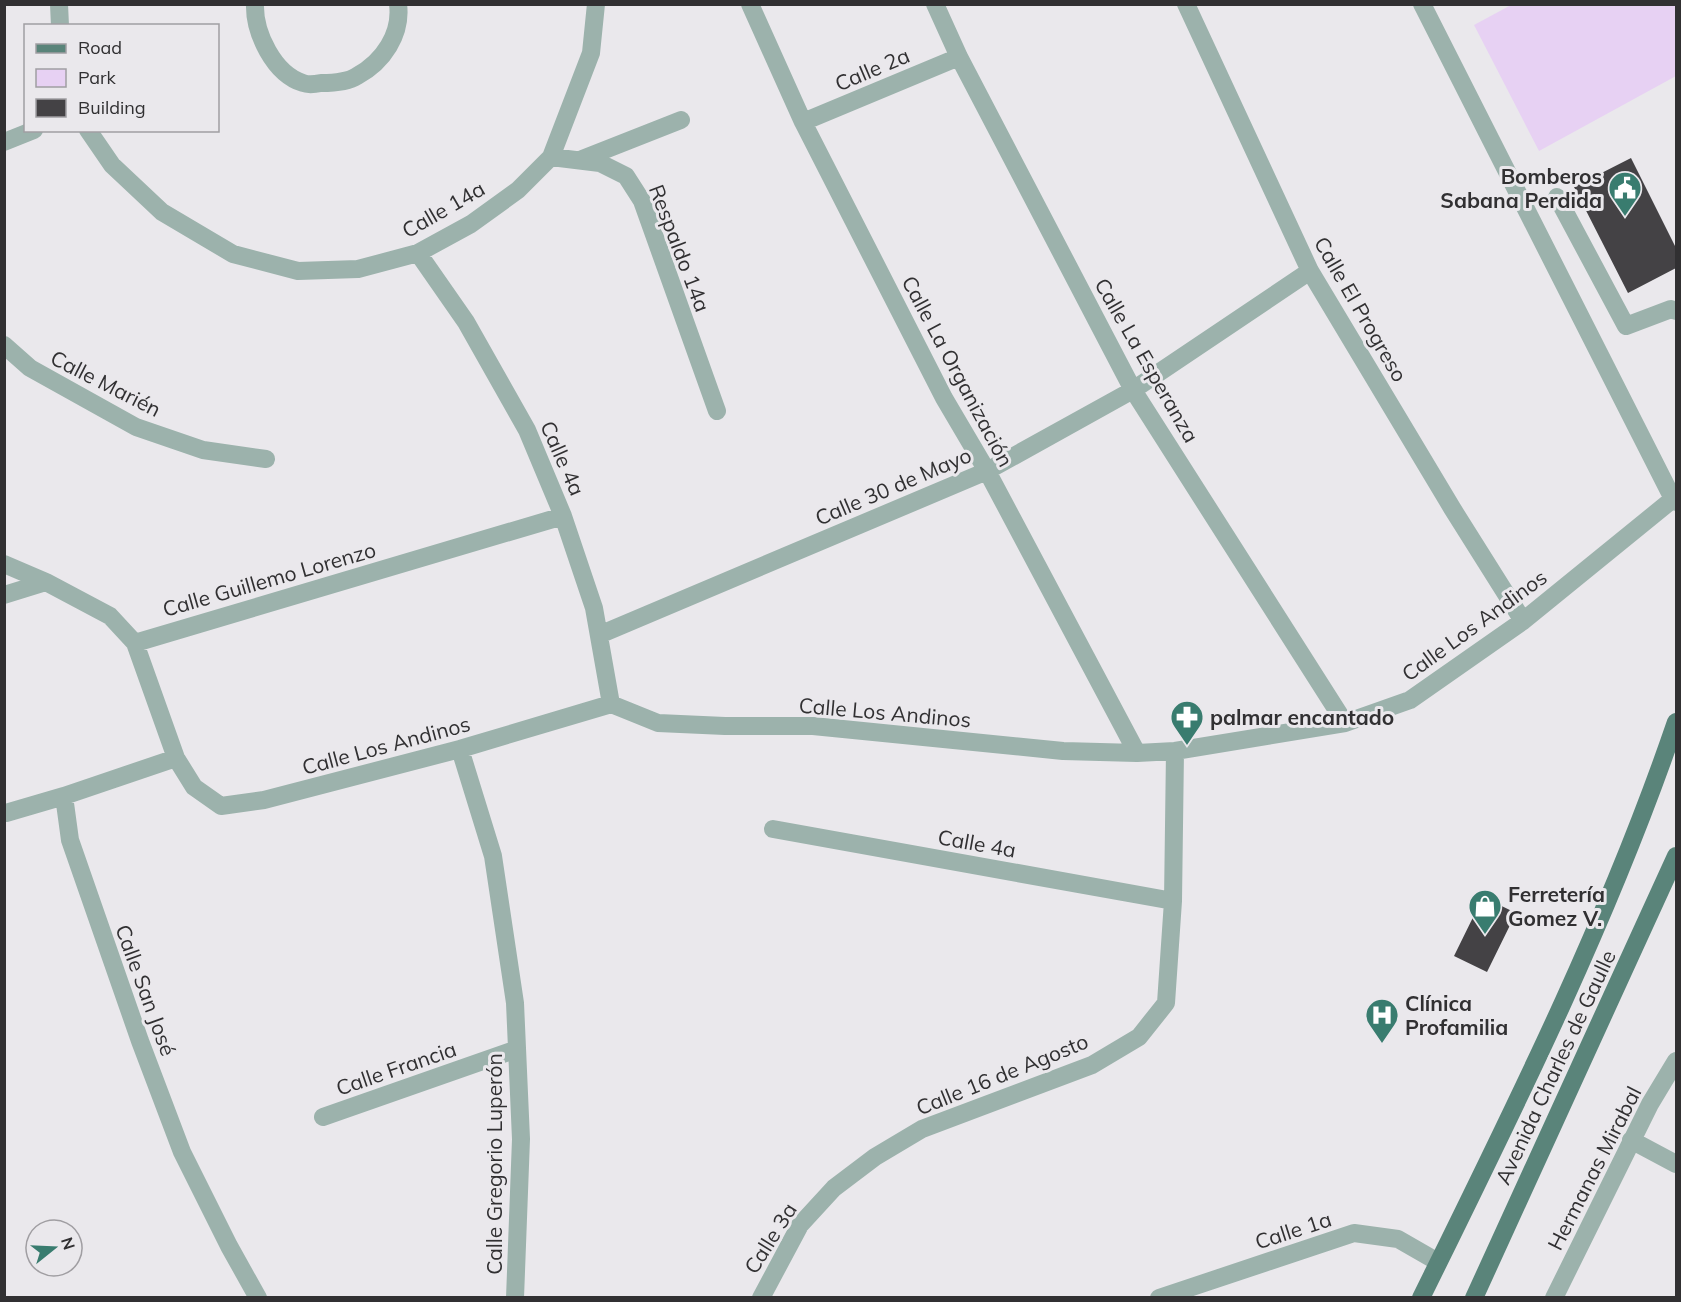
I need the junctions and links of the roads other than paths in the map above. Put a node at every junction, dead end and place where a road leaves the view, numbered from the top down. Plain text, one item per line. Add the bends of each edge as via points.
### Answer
1 (59, 4) edge
2 (255, 4) edge
3 (398, 4) edge
4 (596, 4) edge
5 (750, 4) edge
6 (935, 4) edge
7 (1186, 4) edge
8 (1422, 4) edge
9 (60, 24) edge
10 (959, 57) junction
11 (681, 120) dead end
12 (803, 122) junction
13 (29, 132) edge
14 (89, 132) edge
15 (4, 142) edge
16 (551, 157) junction
17 (579, 160) junction
18 (1557, 197) dead end
19 (418, 253) junction
20 (1310, 271) junction
21 (1677, 310) edge
22 (4, 345) edge
23 (1133, 390) junction
24 (717, 411) dead end
25 (266, 459) dead end
26 (987, 471) junction
27 (1675, 501) edge
28 (563, 516) junction
29 (4, 564) edge
30 (46, 582) junction
31 (4, 595) edge
32 (1523, 621) junction
33 (599, 634) junction
34 (135, 643) junction
35 (611, 704) junction
36 (1677, 722) edge
37 (1345, 723) junction
38 (460, 749) junction
39 (1175, 751) junction
40 (1137, 753) junction
41 (176, 758) junction
42 (64, 796) junction
43 (6, 813) dead end
44 (773, 829) dead end
45 (1677, 856) edge
46 (1173, 901) junction
47 (518, 1049) junction
48 (1677, 1061) edge
49 (323, 1117) dead end
50 (1631, 1140) junction
51 (875, 1157) joint
52 (1677, 1164) edge
53 (1438, 1262) junction
54 (258, 1298) edge
55 (515, 1298) edge
56 (760, 1298) edge
57 (1159, 1298) edge
58 (1421, 1298) edge
59 (1474, 1298) edge
60 (1554, 1298) edge

1 - 9 street
2 - 3 street via 265,46 283,72 304,84 356,77 376,62 395,38
4 - 16 street, Calle 14a via 591,53
5 - 12 street, Calle La Organización
6 - 10 street, Calle La Esperanza
7 - 20 street, Calle El Progreso
8 - 27 street
10 - 12 street, Calle 2a
10 - 23 street, Calle La Esperanza
11 - 17 street
12 - 26 street, Calle La Organización via 944,398
13 - 15 street
14 - 19 street, Calle 14a via 112,165 162,212 232,254 298,271 358,269
16 - 17 street, Respaldo 14a
16 - 19 street, Calle 14a via 518,190
17 - 24 street, Respaldo 14a via 600,163 626,176 642,201
18 - 21 street via 1626,326
19 - 28 street, Calle 4a via 466,322 527,430
20 - 23 street, Calle 30 de Mayo
20 - 32 street, Calle El Progreso
22 - 25 street, Calle Marién via 30,369 136,427 204,450
23 - 26 street, Calle 30 de Mayo
23 - 37 street, Calle La Esperanza
26 - 33 street, Calle 30 de Mayo
26 - 40 street, Calle La Organización
27 - 32 street, Calle Los Andinos
28 - 33 street, Calle 4a
28 - 34 street, Calle Guillemo Lorenzo
29 - 30 street
30 - 31 street
30 - 34 street via 110,616
32 - 37 street, Calle Los Andinos via 1410,700
33 - 35 street, Calle 4a
34 - 41 street, Calle Los Andinos
35 - 38 street, Calle Los Andinos
35 - 40 street, Calle Los Andinos via 658,723 813,726 1063,750
36 - 53 main road, Avenida Charles de Gaulle via 1648,804 1539,1057
37 - 39 street, Calle Los Andinos
38 - 41 street, Calle Los Andinos via 264,800 221,806 194,787
38 - 47 street, Calle Gregorio Luperón via 493,856
39 - 40 street, Calle Los Andinos
39 - 46 street, Calle 16 de Agosto
41 - 42 street
42 - 43 street
42 - 54 street, Calle San José via 70,840 178,1141 228,1246
44 - 46 street, Calle 4a
45 - 59 main road, Avenida Charles de Gaulle
46 - 51 street, Calle 16 de Agosto via 1166,1003 1139,1037 1092,1065 922,1129
47 - 49 street, Calle Francia
47 - 55 street, Calle Gregorio Luperón via 521,1139
48 - 50 street, Hermanas Mirabal
50 - 52 street
50 - 60 street, Hermanas Mirabal
51 - 56 street, Calle 3a via 834,1188 800,1225
53 - 57 street, Calle 1a via 1398,1239 1354,1233
53 - 58 main road, Avenida Charles de Gaulle

